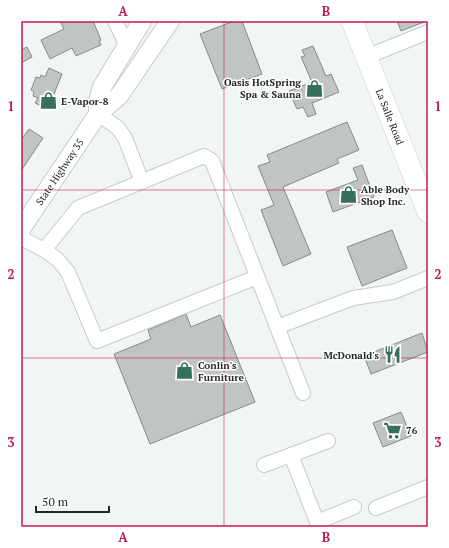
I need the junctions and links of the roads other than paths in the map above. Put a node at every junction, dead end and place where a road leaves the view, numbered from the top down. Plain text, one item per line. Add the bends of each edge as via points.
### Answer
1 (115, 21) edge
2 (142, 21) edge
3 (170, 21) edge
4 (352, 21) edge
5 (428, 32) edge
6 (127, 46) junction
7 (366, 57) junction
8 (98, 114) junction
9 (142, 182) junction
10 (428, 212) edge
11 (21, 229) edge
12 (21, 233) edge
13 (44, 250) junction
14 (257, 277) junction
15 (428, 278) edge
16 (277, 327) junction
17 (302, 393) dead end
18 (328, 441) dead end
19 (291, 455) junction
20 (264, 465) dead end
21 (428, 487) edge
22 (354, 507) dead end
23 (376, 508) dead end
24 (318, 524) edge

1 - 6 lane
2 - 6 main road, State Highway 35
3 - 8 main road, State Highway 35 via 119,96
4 - 7 highway, La Salle Road
5 - 7 lane
6 - 8 main road, State Highway 35 via 102,87
7 - 10 highway, La Salle Road
8 - 9 lane via 118,128 125,138
8 - 11 main road, State Highway 35
9 - 13 lane via 78,208
9 - 14 lane via 204,156 212,161
12 - 13 lane via 25,240
13 - 14 lane via 57,259 68,272 97,341
14 - 16 lane
15 - 16 lane via 393,292 353,298
16 - 17 lane
18 - 19 lane
19 - 20 lane
19 - 24 lane
21 - 23 lane
22 - 24 lane

